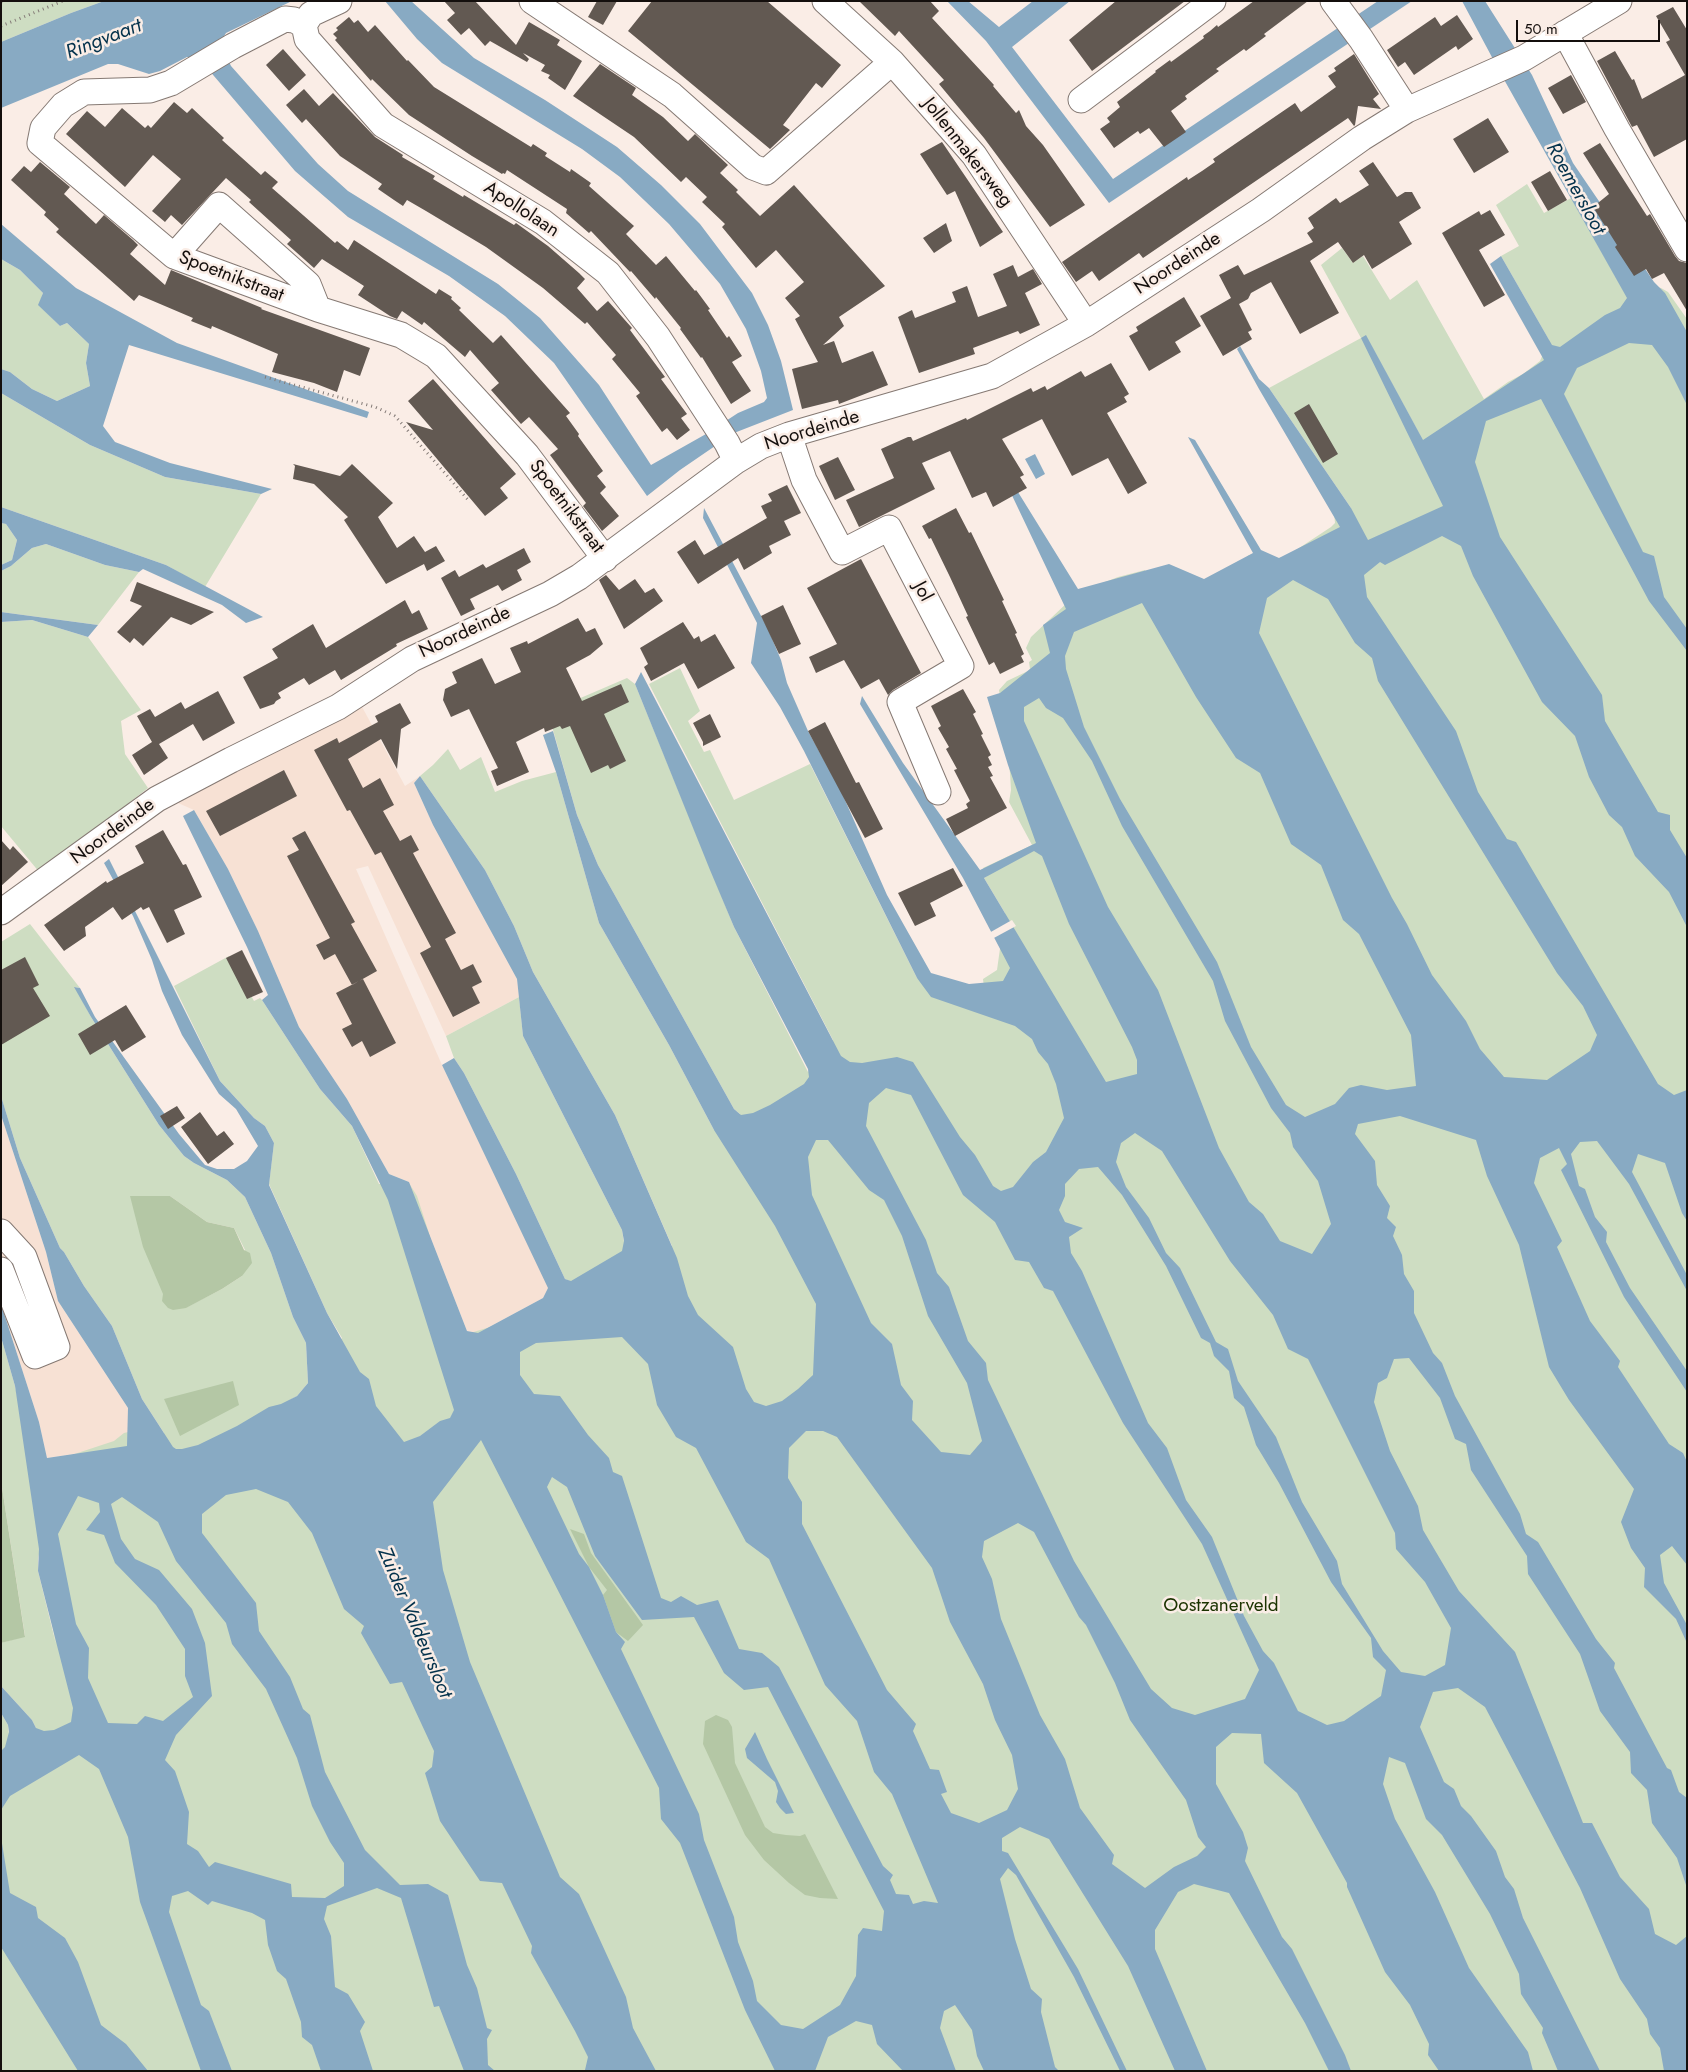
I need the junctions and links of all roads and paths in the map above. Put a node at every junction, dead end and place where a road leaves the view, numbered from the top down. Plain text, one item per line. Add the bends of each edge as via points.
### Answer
1 (47, 1) edge
2 (64, 1) edge
3 (339, 1) edge
4 (825, 1) edge
5 (1213, 1) edge
6 (1619, 1) edge
7 (547, 5) edge
8 (50, 7) junction
9 (1348, 20) edge
10 (304, 25) junction
11 (1, 26) edge
12 (1565, 33) junction
13 (892, 62) junction
14 (1081, 100) dead end
15 (1407, 110) junction
16 (1687, 249) edge
17 (174, 256) junction
18 (318, 310) junction
19 (1086, 324) junction
20 (265, 377) dead end
21 (789, 436) junction
22 (725, 442) junction
23 (470, 502) dead end
24 (605, 559) junction
25 (938, 792) dead end
26 (1, 912) edge
27 (1, 1232) edge
28 (1, 1270) edge

1 - 8 path
2 - 8 path
3 - 10 street via 311,14
4 - 13 street, Jollenmakersweg
5 - 14 street
6 - 12 street, Noordeinde
7 - 13 street via 672,94 753,167 766,172
8 - 11 path
9 - 15 street
10 - 17 street, Spoetnikstraat via 284,19 171,83 150,90 84,92 63,106 43,128 40,142
10 - 22 street, Apollolaan via 307,39 383,125 544,222 608,273 658,337
12 - 15 street, Noordeinde via 1524,58
12 - 16 street
13 - 19 street, Jollenmakersweg via 974,155
15 - 19 street, Noordeinde via 1262,210
17 - 18 street, Spoetnikstraat
17 - 18 street via 219,205 308,284
18 - 24 street, Spoetnikstraat via 401,335 436,356 527,455
19 - 21 street, Noordeinde via 992,376
20 - 23 path via 375,407 395,416
21 - 22 street, Noordeinde via 761,446
21 - 25 street, Jol via 804,480 842,552 889,528 962,666 900,702
22 - 24 street, Noordeinde
24 - 26 street, Noordeinde via 550,594 412,658 338,707 157,799
27 - 28 street via 24,1256 57,1346 36,1356

